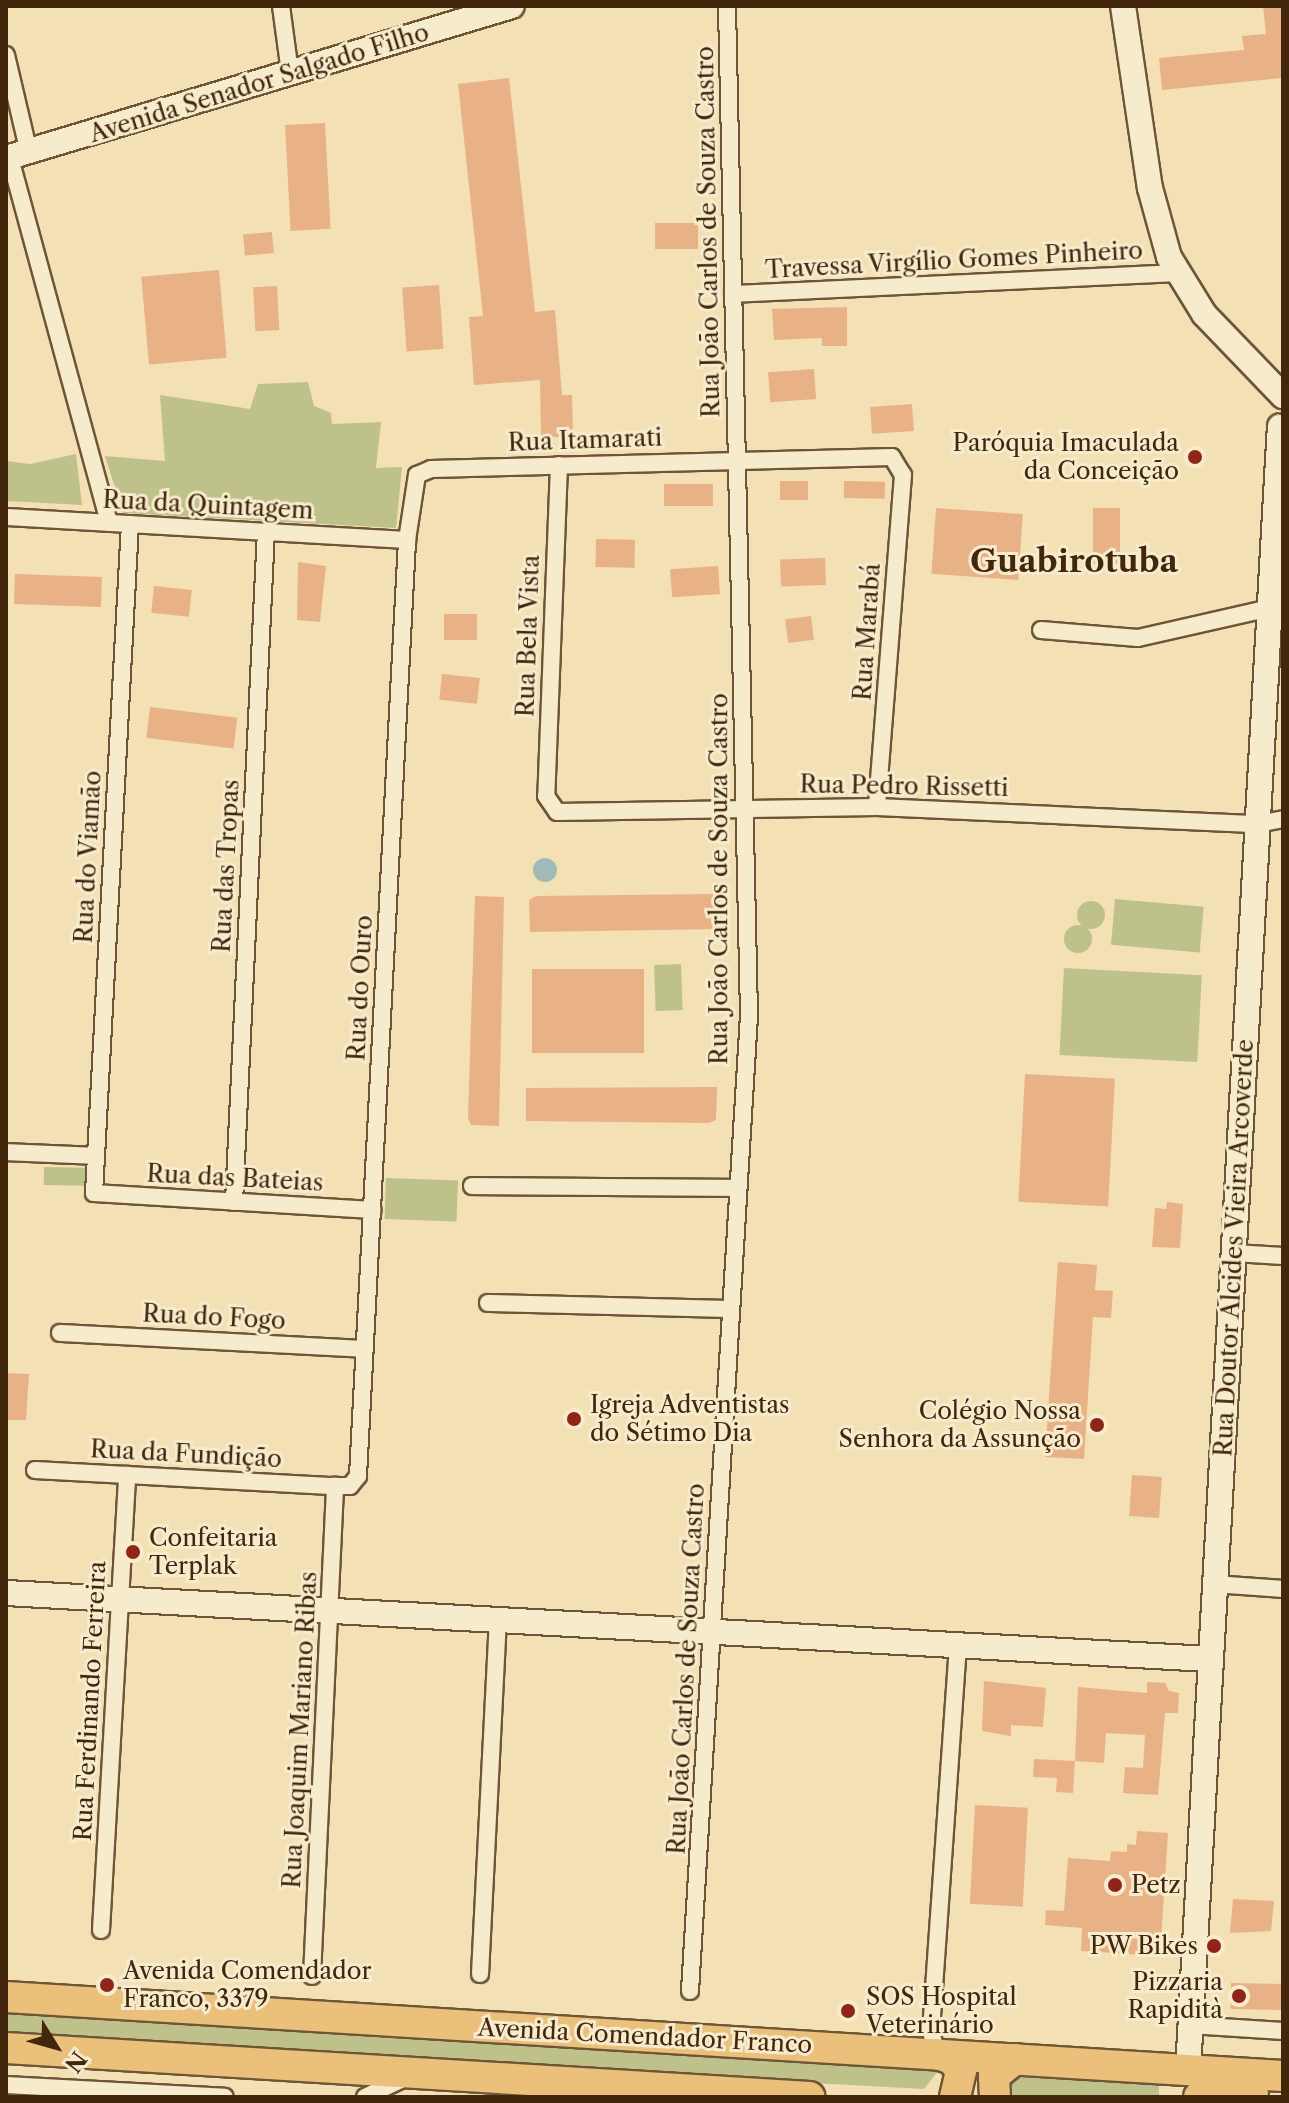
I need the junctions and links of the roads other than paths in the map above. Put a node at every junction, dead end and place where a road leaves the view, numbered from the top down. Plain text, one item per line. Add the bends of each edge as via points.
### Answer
1 (281, 6) edge
2 (512, 6) edge
3 (727, 6) edge
4 (1123, 6) edge
5 (6, 55) edge
6 (290, 73) junction
7 (15, 156) edge
8 (1176, 273) junction
9 (733, 294) junction
10 (1283, 396) edge
11 (1282, 422) edge
12 (737, 460) junction
13 (898, 462) joint
14 (559, 465) junction
15 (417, 475) joint
16 (6, 517) edge
17 (109, 523) junction
18 (130, 524) junction
19 (266, 532) junction
20 (407, 540) junction
21 (1270, 608) junction
22 (1041, 630) dead end
23 (877, 807) junction
24 (550, 808) joint
25 (745, 809) junction
26 (1283, 819) edge
27 (1258, 824) junction
28 (6, 1152) edge
29 (96, 1156) junction
30 (472, 1186) dead end
31 (738, 1188) junction
32 (94, 1193) joint
33 (234, 1202) junction
34 (372, 1210) junction
35 (1234, 1253) junction
36 (1283, 1256) edge
37 (488, 1303) dead end
38 (731, 1309) junction
39 (60, 1333) dead end
40 (365, 1349) junction
41 (35, 1470) dead end
42 (127, 1475) junction
43 (335, 1486) junction
44 (1215, 1584) junction
45 (1283, 1589) edge
46 (6, 1593) edge
47 (120, 1599) junction
48 (330, 1611) junction
49 (498, 1620) junction
50 (712, 1631) junction
51 (958, 1645) junction
52 (1211, 1659) junction
53 (101, 1930) dead end
54 (480, 1974) dead end
55 (312, 1976) dead end
56 (690, 1991) dead end
57 (6, 1997) edge
58 (1190, 2025) junction
59 (1283, 2031) edge
60 (6, 2048) edge
61 (937, 2054) junction
62 (1015, 2059) junction
63 (414, 2073) junction
64 (1283, 2076) edge
65 (1193, 2083) edge
66 (6, 2085) edge
67 (530, 2089) edge
68 (677, 2093) edge
69 (1283, 2096) edge
70 (225, 2097) edge
71 (365, 2097) edge
72 (810, 2097) edge
73 (955, 2097) edge
74 (995, 2097) edge

1 - 6 street
2 - 6 street, Avenida Senador Salgado Filho
3 - 9 street, Rua João Carlos de Souza Castro
4 - 8 street via 1150,188
5 - 7 street
6 - 7 street, Avenida Senador Salgado Filho
7 - 17 street
8 - 9 street, Travessa Virgílio Gomes Pinheiro
8 - 10 street via 1204,314
9 - 12 street, Rua João Carlos de Souza Castro
11 - 21 street, Rua Doutor Alcides Vieira Arcoverde
12 - 13 street, Rua Itamarati via 886,456
12 - 14 street, Rua Itamarati
12 - 25 street, Rua João Carlos de Souza Castro
13 - 23 street, Rua Marabá via 903,475
14 - 15 street, Rua Itamarati via 431,469
14 - 24 street, Rua Bela Vista via 546,796
15 - 20 street, Rua do Ouro
16 - 17 street, Rua da Quintagem
17 - 18 street, Rua da Quintagem
18 - 19 street, Rua da Quintagem
18 - 29 street, Rua do Viamão
19 - 20 street, Rua da Quintagem
19 - 33 street, Rua das Tropas
20 - 34 street, Rua do Ouro
21 - 22 street via 1138,638
21 - 27 street, Rua Doutor Alcides Vieira Arcoverde
23 - 25 street, Rua Pedro Rissetti
23 - 27 street, Rua Pedro Rissetti
24 - 25 street, Rua Pedro Rissetti via 562,813
25 - 31 street, Rua João Carlos de Souza Castro via 749,1015
26 - 27 street, Rua Pedro Rissetti
27 - 35 street, Rua Doutor Alcides Vieira Arcoverde
28 - 29 street
29 - 32 street, Rua do Viamão
30 - 31 street
31 - 38 street, Rua João Carlos de Souza Castro
32 - 33 street, Rua das Bateias
33 - 34 street, Rua das Bateias
34 - 40 street, Rua do Ouro
35 - 36 street
35 - 44 street, Rua Doutor Alcides Vieira Arcoverde
37 - 38 street
38 - 50 street, Rua João Carlos de Souza Castro
39 - 40 street, Rua do Fogo
40 - 43 street, Rua do Ouro via 358,1476 350,1486
41 - 42 street, Rua da Fundição
42 - 43 street, Rua da Fundição
42 - 47 street, Rua Ferdinando Ferreira
43 - 48 street, Rua Joaquim Mariano Ribas
44 - 45 street
44 - 52 street, Rua Doutor Alcides Vieira Arcoverde
46 - 47 street
47 - 48 street
47 - 53 street, Rua Ferdinando Ferreira
48 - 49 street
48 - 55 street, Rua Joaquim Mariano Ribas
49 - 50 street
49 - 54 street
50 - 51 street
50 - 56 street, Rua João Carlos de Souza Castro
51 - 52 street
51 - 61 street via 931,2031
52 - 58 street, Rua Doutor Alcides Vieira Arcoverde
57 - 61 highway, Avenida Comendador Franco
58 - 59 street
58 - 65 street, Rua Doutor Alcides Vieira Arcoverde
60 - 63 highway, Avenida Comendador Franco
61 - 62 highway, Avenida Comendador Franco
61 - 73 highway via 952,2059 961,2071
62 - 65 highway, Avenida Comendador Franco
62 - 74 highway via 994,2076
63 - 67 highway, Avenida Comendador Franco
63 - 71 street
64 - 65 highway, Avenida Comendador Franco
65 - 69 highway via 1222,2092
66 - 70 street
67 - 68 highway, Avenida Comendador Franco
68 - 72 highway, Avenida Comendador Franco

